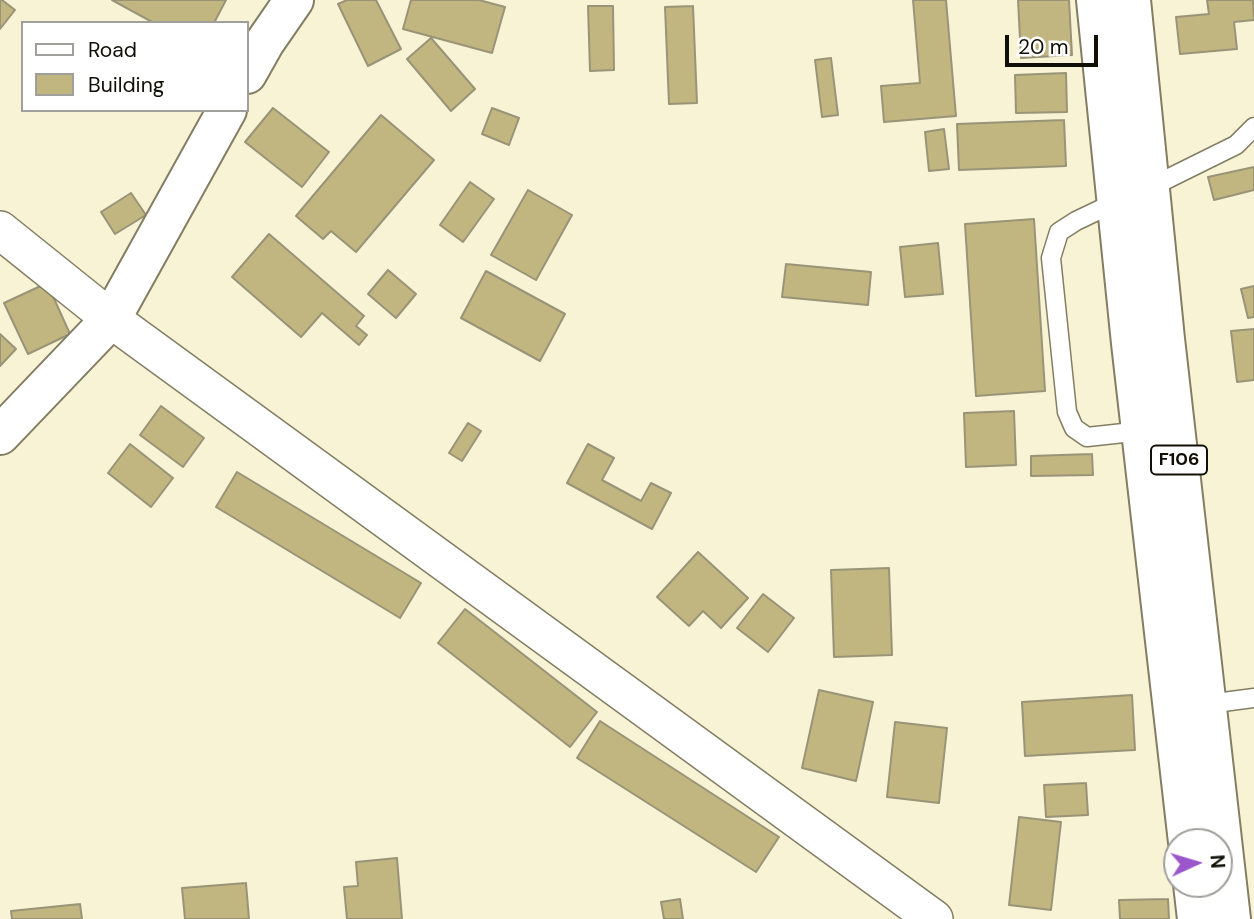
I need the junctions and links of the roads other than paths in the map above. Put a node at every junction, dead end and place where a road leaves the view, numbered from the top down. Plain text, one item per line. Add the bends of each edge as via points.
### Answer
1 (294, 0) edge
2 (1096, 0) edge
3 (1131, 0) edge
4 (248, 72) edge
5 (226, 112) edge
6 (1254, 127) edge
7 (1133, 195) junction
8 (0, 230) edge
9 (111, 319) junction
10 (1142, 431) junction
11 (0, 435) edge
12 (1254, 698) edge
13 (1208, 704) junction
14 (1186, 828) edge
15 (1195, 898) edge
16 (934, 919) edge
17 (1197, 919) edge
18 (1231, 919) edge

1 - 4 main road
2 - 7 main road, F106 via 1112,169
3 - 7 main road, F106
5 - 9 main road
6 - 7 lane via 1236,145
7 - 10 main road, F106
7 - 10 lane via 1059,232 1052,258 1067,412 1074,428 1087,437
7 - 13 main road, F106 via 1168,367
8 - 9 street
9 - 11 main road
9 - 16 street
10 - 14 main road, F106
12 - 13 lane
13 - 18 main road, F106
15 - 17 main road

